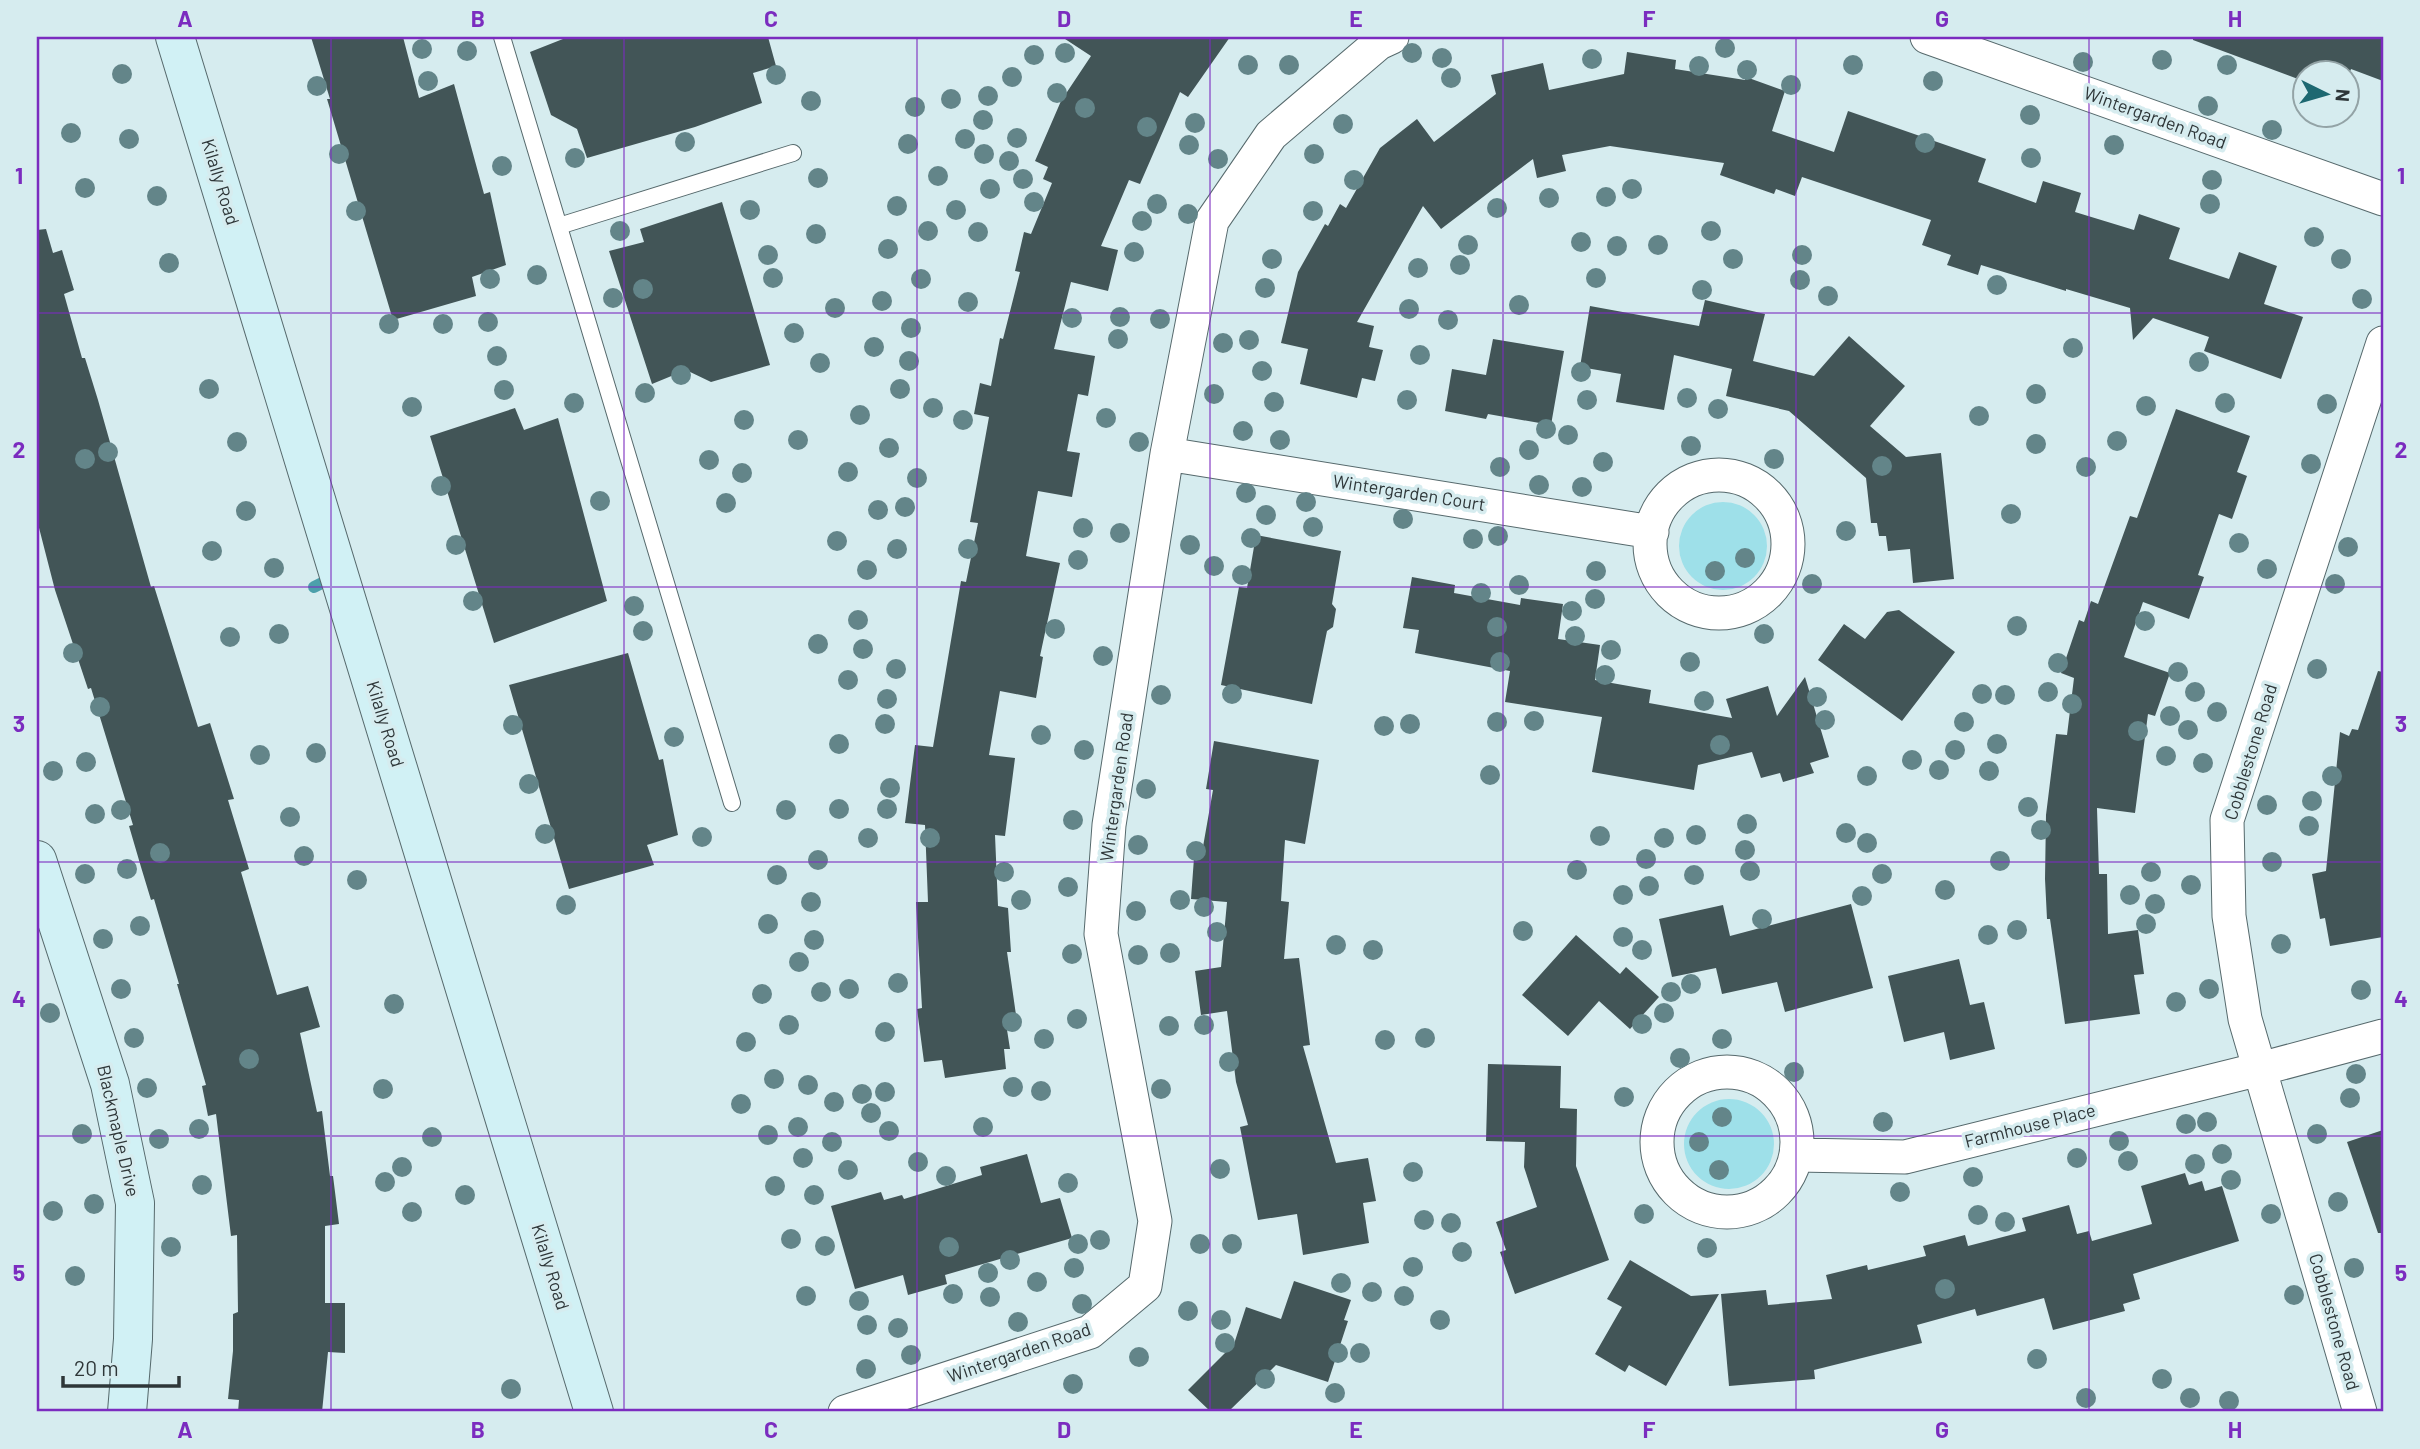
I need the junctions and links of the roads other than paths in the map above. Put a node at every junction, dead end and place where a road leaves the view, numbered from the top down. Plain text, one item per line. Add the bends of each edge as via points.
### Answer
1 (176, 37) edge
2 (502, 37) edge
3 (1392, 37) edge
4 (1927, 37) edge
5 (793, 153) dead end
6 (2383, 199) edge
7 (559, 226) junction
8 (2383, 343) edge
9 (1167, 454) junction
10 (1652, 532) junction
11 (732, 803) dead end
12 (37, 860) edge
13 (2383, 1036) edge
14 (2260, 1069) junction
15 (1797, 1155) junction
16 (127, 1412) edge
17 (594, 1412) edge
18 (845, 1412) edge
19 (2360, 1412) edge

1 - 17 street, Kilally Road
2 - 7 lane
3 - 9 street, Wintergarden Road via 1270,135 1212,221
4 - 6 street, Wintergarden Road
5 - 7 lane
7 - 11 lane
8 - 14 street, Cobblestone Road via 2227,820 2229,916 2245,1019
9 - 10 street, Wintergarden Court
9 - 18 street, Wintergarden Road via 1109,825 1101,934 1155,1221 1145,1286 1090,1332
10 - 10 street via 1656,572 1682,603 1701,611 1721,614 1759,601 1784,569 1787,531 1773,500 1753,484 1728,476 1711,475 1679,488 1666,500
12 - 16 street, Blackmaple Drive via 110,1084 135,1203
13 - 14 street, Farmhouse Place
14 - 15 street, Farmhouse Place via 1905,1157
14 - 19 street, Cobblestone Road
15 - 15 street via 1798,1132 1791,1110 1759,1079 1737,1072 1714,1072 1693,1080 1675,1094 1662,1113 1658,1160 1685,1199 1706,1210 1730,1214 1754,1209 1774,1196 1789,1178

